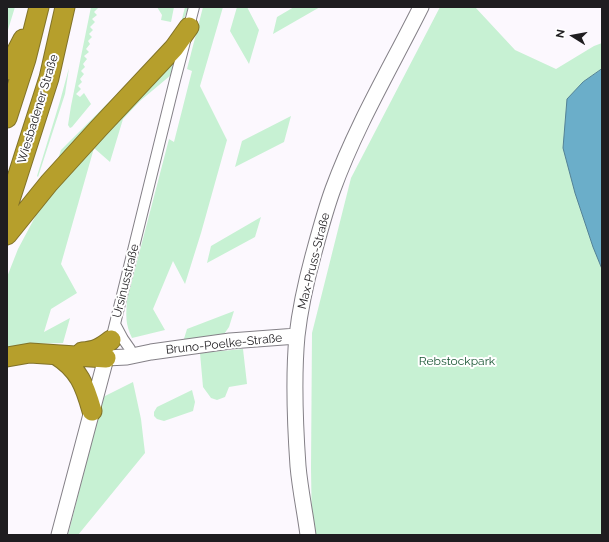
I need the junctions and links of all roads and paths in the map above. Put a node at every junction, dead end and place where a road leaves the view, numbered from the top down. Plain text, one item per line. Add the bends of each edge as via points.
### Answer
1 (38, 7) edge
2 (65, 7) edge
3 (194, 7) edge
4 (421, 7) edge
5 (189, 27) junction
6 (7, 70) edge
7 (7, 118) edge
8 (7, 209) edge
9 (7, 235) edge
10 (298, 336) junction
11 (111, 341) junction
12 (130, 349) junction
13 (151, 352) junction
14 (49, 354) junction
15 (7, 357) edge
16 (92, 411) junction
17 (60, 535) edge
18 (308, 535) edge

1 - 6 highway
1 - 7 highway via 26,59
2 - 8 highway, Wiesbadener Straße via 49,78
3 - 5 street, Ursinusstraße
4 - 10 main road, Max-Pruss-Straße via 352,143 333,189 305,289
5 - 9 highway via 174,48 49,183
5 - 11 street, Ursinusstraße
10 - 13 main road, Bruno-Poelke-Straße via 230,341
10 - 18 main road, Max-Pruss-Straße via 298,460
11 - 12 main road, Bruno-Poelke-Straße via 116,350
11 - 12 street via 123,339
11 - 13 main road, Bruno-Poelke-Straße via 127,357
11 - 14 highway
11 - 16 main road, Ursinusstraße
12 - 13 main road, Bruno-Poelke-Straße
14 - 15 highway via 30,353
14 - 16 highway via 64,360 73,368 84,387
16 - 17 main road, Ursinusstraße

